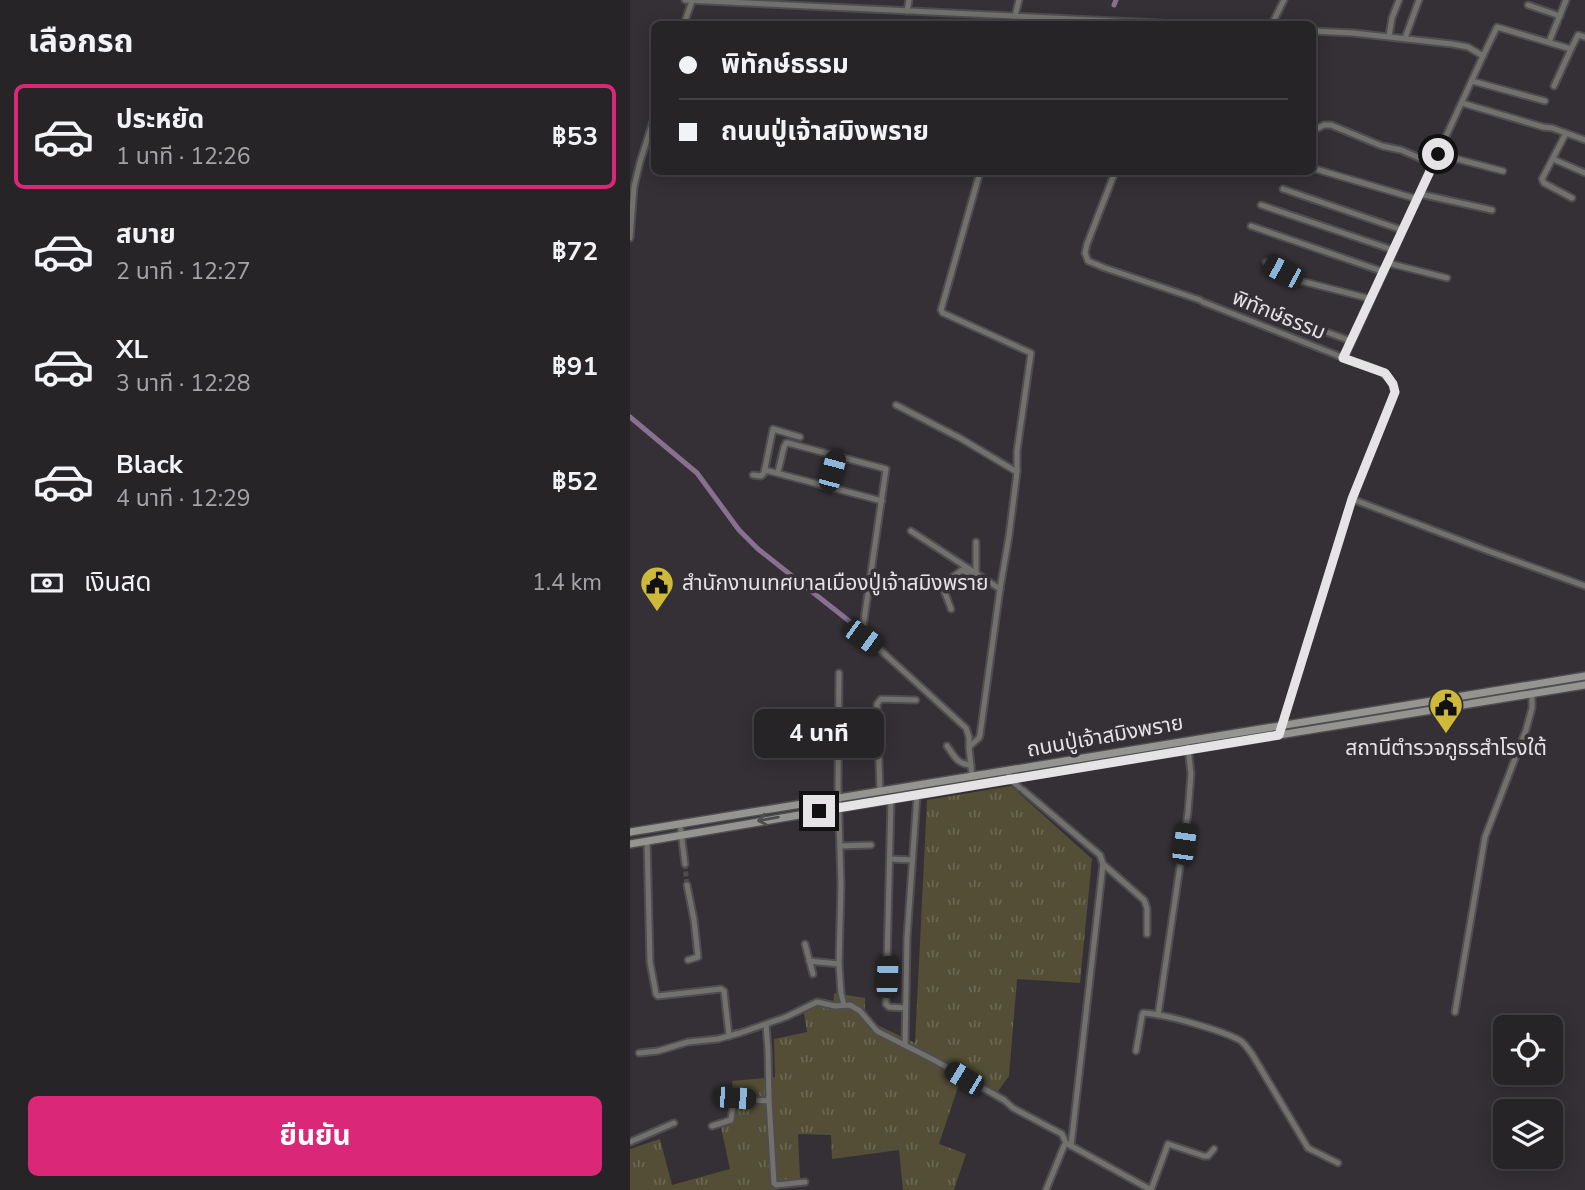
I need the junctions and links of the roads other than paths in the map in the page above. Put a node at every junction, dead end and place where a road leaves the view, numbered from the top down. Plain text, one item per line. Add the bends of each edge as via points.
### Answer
1 (685, 0) edge
2 (909, 0) edge
3 (1019, 0) edge
4 (1284, 0) edge
5 (1398, 0) edge
6 (1419, 0) edge
7 (1566, 0) edge
8 (692, 1) edge
9 (738, 1) edge
10 (1528, 5) dead end
11 (907, 11) junction
12 (1019, 16) junction
13 (1560, 16) junction
14 (685, 21) edge
15 (1020, 21) edge
16 (1113, 21) edge
17 (1274, 21) edge
18 (1316, 31) edge
19 (1389, 36) junction
20 (1585, 37) edge
21 (1405, 38) junction
22 (1549, 42) junction
23 (1571, 49) junction
24 (1483, 56) junction
25 (1472, 81) junction
26 (1555, 86) dead end
27 (1545, 101) dead end
28 (1462, 103) junction
29 (651, 129) edge
30 (1316, 129) edge
31 (1566, 133) junction
32 (1585, 140) edge
33 (1438, 154) junction
34 (1553, 159) junction
35 (1434, 164) junction
36 (1316, 169) edge
37 (1503, 171) dead end
38 (1585, 173) edge
39 (979, 175) edge
40 (1114, 175) edge
41 (1283, 189) dead end
42 (1419, 197) junction
43 (1572, 198) dead end
44 (1261, 205) dead end
45 (1492, 210) dead end
46 (631, 217) edge
47 (1251, 226) dead end
48 (1402, 230) junction
49 (630, 238) edge
50 (1393, 250) junction
51 (1266, 262) dead end
52 (1388, 262) junction
53 (1384, 272) junction
54 (1447, 278) dead end
55 (1371, 299) junction
56 (1286, 317) dead end
57 (1351, 341) junction
58 (1343, 358) junction
59 (896, 405) dead end
60 (800, 437) dead end
61 (836, 455) junction
62 (765, 470) junction
63 (778, 472) junction
64 (1017, 472) junction
65 (752, 475) dead end
66 (827, 486) junction
67 (1352, 499) junction
68 (882, 501) junction
69 (911, 531) dead end
70 (976, 542) dead end
71 (976, 573) junction
72 (986, 579) junction
73 (1585, 586) edge
74 (1000, 589) junction
75 (951, 609) dead end
76 (839, 673) dead end
77 (1585, 676) edge
78 (1585, 685) edge
79 (1531, 689) junction
80 (916, 700) dead end
81 (1444, 703) junction
82 (1282, 725) junction
83 (1279, 735) junction
84 (1187, 745) junction
85 (947, 747) dead end
86 (969, 747) junction
87 (971, 765) junction
88 (1009, 774) junction
89 (972, 776) junction
90 (880, 791) junction
91 (916, 794) junction
92 (838, 798) junction
93 (891, 799) junction
94 (839, 808) junction
95 (680, 824) junction
96 (630, 832) edge
97 (681, 835) junction
98 (647, 841) junction
99 (630, 844) edge
100 (871, 845) dead end
101 (840, 846) junction
102 (890, 859) junction
103 (912, 860) junction
104 (685, 864) tunnel mouth
105 (1103, 864) junction
106 (687, 885) tunnel mouth
107 (1147, 934) dead end
108 (805, 944) dead end
109 (688, 960) dead end
110 (809, 961) junction
111 (839, 964) junction
112 (813, 974) dead end
113 (844, 1003) junction
114 (905, 1008) junction
115 (1455, 1012) dead end
116 (1158, 1015) junction
117 (766, 1026) junction
118 (729, 1034) junction
119 (905, 1042) junction
120 (1136, 1051) dead end
121 (639, 1053) dead end
122 (769, 1101) junction
123 (674, 1123) dead end
124 (712, 1126) dead end
125 (630, 1142) edge
126 (1069, 1144) junction
127 (1214, 1149) dead end
128 (1338, 1163) dead end
129 (805, 1182) dead end
130 (1046, 1190) edge
131 (1151, 1190) edge

1 - 8 street
2 - 11 street
3 - 12 street
4 - 17 street
5 - 19 street
6 - 21 street
7 - 13 street
8 - 9 street
8 - 14 street
9 - 11 street
10 - 13 street
11 - 12 street
12 - 15 street
12 - 16 street
13 - 22 street
18 - 19 street
19 - 21 street
20 - 23 street via 1577,35
21 - 24 street via 1468,47
22 - 23 street
22 - 24 street, พิทักษ์ธรรม via 1497,27
23 - 26 street
24 - 25 street, พิทักษ์ธรรม
25 - 27 street
25 - 28 street, พิทักษ์ธรรม
28 - 31 street
28 - 33 street, พิทักษ์ธรรม
29 - 46 street
30 - 35 street via 1331,125
31 - 32 street
31 - 34 street
33 - 35 street, พิทักษ์ธรรม
33 - 37 street
34 - 38 street
34 - 43 street via 1543,181
35 - 42 street, พิทักษ์ธรรม
36 - 42 street
39 - 64 street via 940,307 944,314 1031,353
40 - 58 street, พิทักษ์ธรรม via 1085,253 1088,261
41 - 48 street
42 - 45 street
42 - 48 street, พิทักษ์ธรรม
44 - 50 street
46 - 49 street
47 - 53 street
48 - 50 street, พิทักษ์ธรรม
50 - 52 street, พิทักษ์ธรรม
51 - 55 street via 1301,281
52 - 53 street, พิทักษ์ธรรม
52 - 54 street
53 - 55 street, พิทักษ์ธรรม
55 - 57 street, พิทักษ์ธรรม
56 - 57 street
57 - 58 street, พิทักษ์ธรรม
58 - 67 street, พิทักษ์ธรรม via 1385,373 1395,392
59 - 64 street
60 - 62 street via 772,429
61 - 63 street via 786,443
61 - 66 street
61 - 68 street via 886,469
62 - 63 street
62 - 65 street via 763,476
63 - 66 street
64 - 74 street
66 - 68 street
67 - 73 street
67 - 82 street, พิทักษ์ธรรม
68 - 86 street via 863,637 966,728
69 - 71 street
70 - 71 street
71 - 72 street
72 - 74 street
72 - 75 street via 962,570 957,573 944,590
74 - 86 street via 980,735
76 - 92 street
77 - 79 main road, ถนนปู่เจ้าสมิงพราย
78 - 79 main road, ถนนปู่เจ้าสมิงพราย
79 - 81 main road, ถนนปู่เจ้าสมิงพราย
79 - 115 street via 1526,730 1485,837
80 - 90 street via 878,702
81 - 82 main road, ถนนปู่เจ้าสมิงพราย
81 - 83 main road, ถนนปู่เจ้าสมิงพราย
82 - 83 street, พิทักษ์ธรรม
82 - 84 main road, ถนนปู่เจ้าสมิงพราย
83 - 84 main road, ถนนปู่เจ้าสมิงพราย
84 - 88 main road, ถนนปู่เจ้าสมิงพราย
84 - 116 street via 1191,774 1188,812
85 - 87 street via 959,762
86 - 87 street
87 - 89 street
88 - 89 main road, ถนนปู่เจ้าสมิงพราย
88 - 91 main road, ถนนปู่เจ้าสมิงพราย
88 - 105 street via 1100,855
89 - 90 main road, ถนนปู่เจ้าสมิงพราย
90 - 92 main road, ถนนปู่เจ้าสมิงพราย
91 - 93 main road, ถนนปู่เจ้าสมิงพราย
91 - 103 street
92 - 94 street
92 - 95 main road, ถนนปู่เจ้าสมิงพราย
93 - 94 main road, ถนนปู่เจ้าสมิงพราย
93 - 102 street
94 -> 97 main road, ถนนปู่เจ้าสมิงพราย
94 - 101 street
95 - 96 main road, ถนนปู่เจ้าสมิงพราย
95 - 97 street
97 - 98 main road, ถนนปู่เจ้าสมิงพราย
97 - 104 street
98 - 99 main road, ถนนปู่เจ้าสมิงพราย
98 - 118 street via 650,962 656,994 721,989
100 - 101 street
101 - 111 street
102 - 103 street
102 - 114 street via 886,1004
103 - 114 street
105 - 107 street via 1144,900
105 - 126 street
106 - 109 street via 698,957
108 - 110 street
110 - 111 street
110 - 112 street
111 - 113 street
113 - 117 street via 817,1002
113 - 119 street via 858,1009 877,1031
114 - 119 street
116 - 120 street via 1143,1013
116 - 128 street via 1246,1045 1308,1148
117 - 118 street
117 - 122 street
118 - 121 street
119 - 126 street via 1062,1134
122 - 124 street via 734,1099 731,1120
122 - 129 street via 774,1183
123 - 125 street
126 - 130 street via 1064,1146
126 - 131 street
127 - 131 street via 1204,1156 1168,1144

